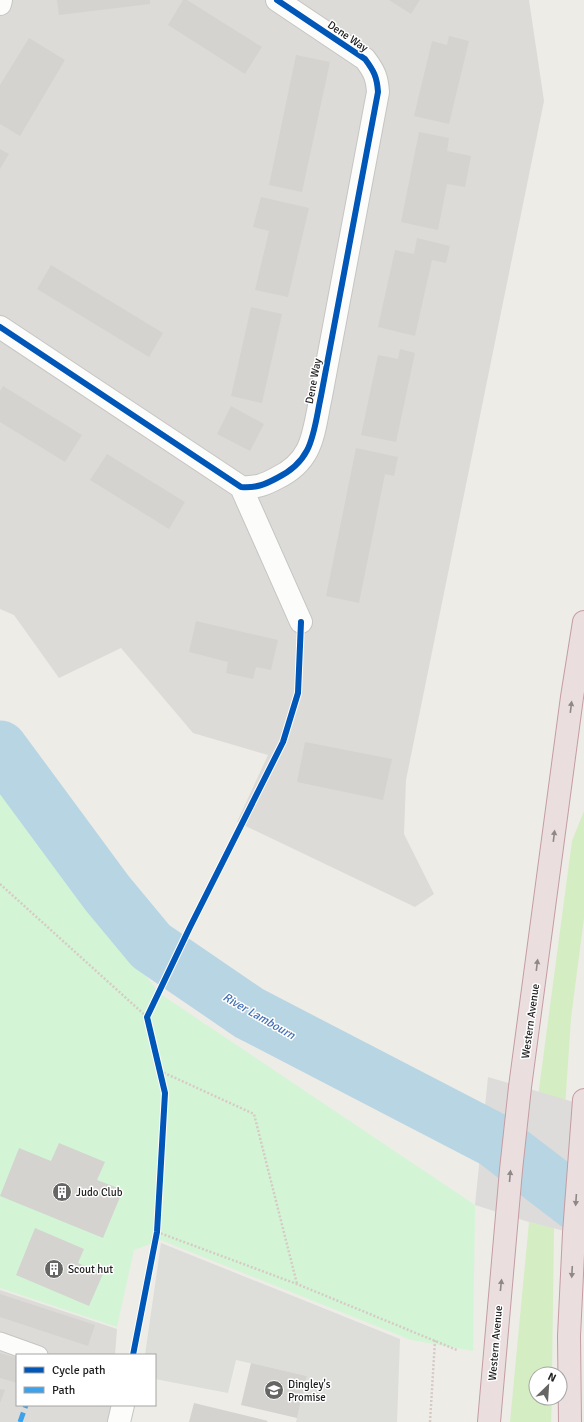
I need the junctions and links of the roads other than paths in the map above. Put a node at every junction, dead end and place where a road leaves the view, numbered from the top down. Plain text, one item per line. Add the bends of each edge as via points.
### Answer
1 (1, 0) edge
2 (277, 0) edge
3 (0, 4) edge
4 (0, 327) edge
5 (241, 487) junction
6 (301, 622) dead end
7 (584, 622) edge
8 (584, 1100) edge
9 (584, 1105) edge
10 (0, 1341) edge
11 (36, 1354) edge
12 (123, 1406) edge
13 (119, 1422) edge
14 (489, 1422) edge
15 (570, 1422) edge

1 - 3 street
2 - 5 street, Dene Way via 365,59 377,77 378,92 311,443 302,460 288,473 253,488
4 - 5 street
5 - 6 street
14 -> 7 highway, Western Avenue via 520,1087
8 - 9 highway
9 -> 15 highway via 569,1336
10 - 11 lane
12 - 13 street

